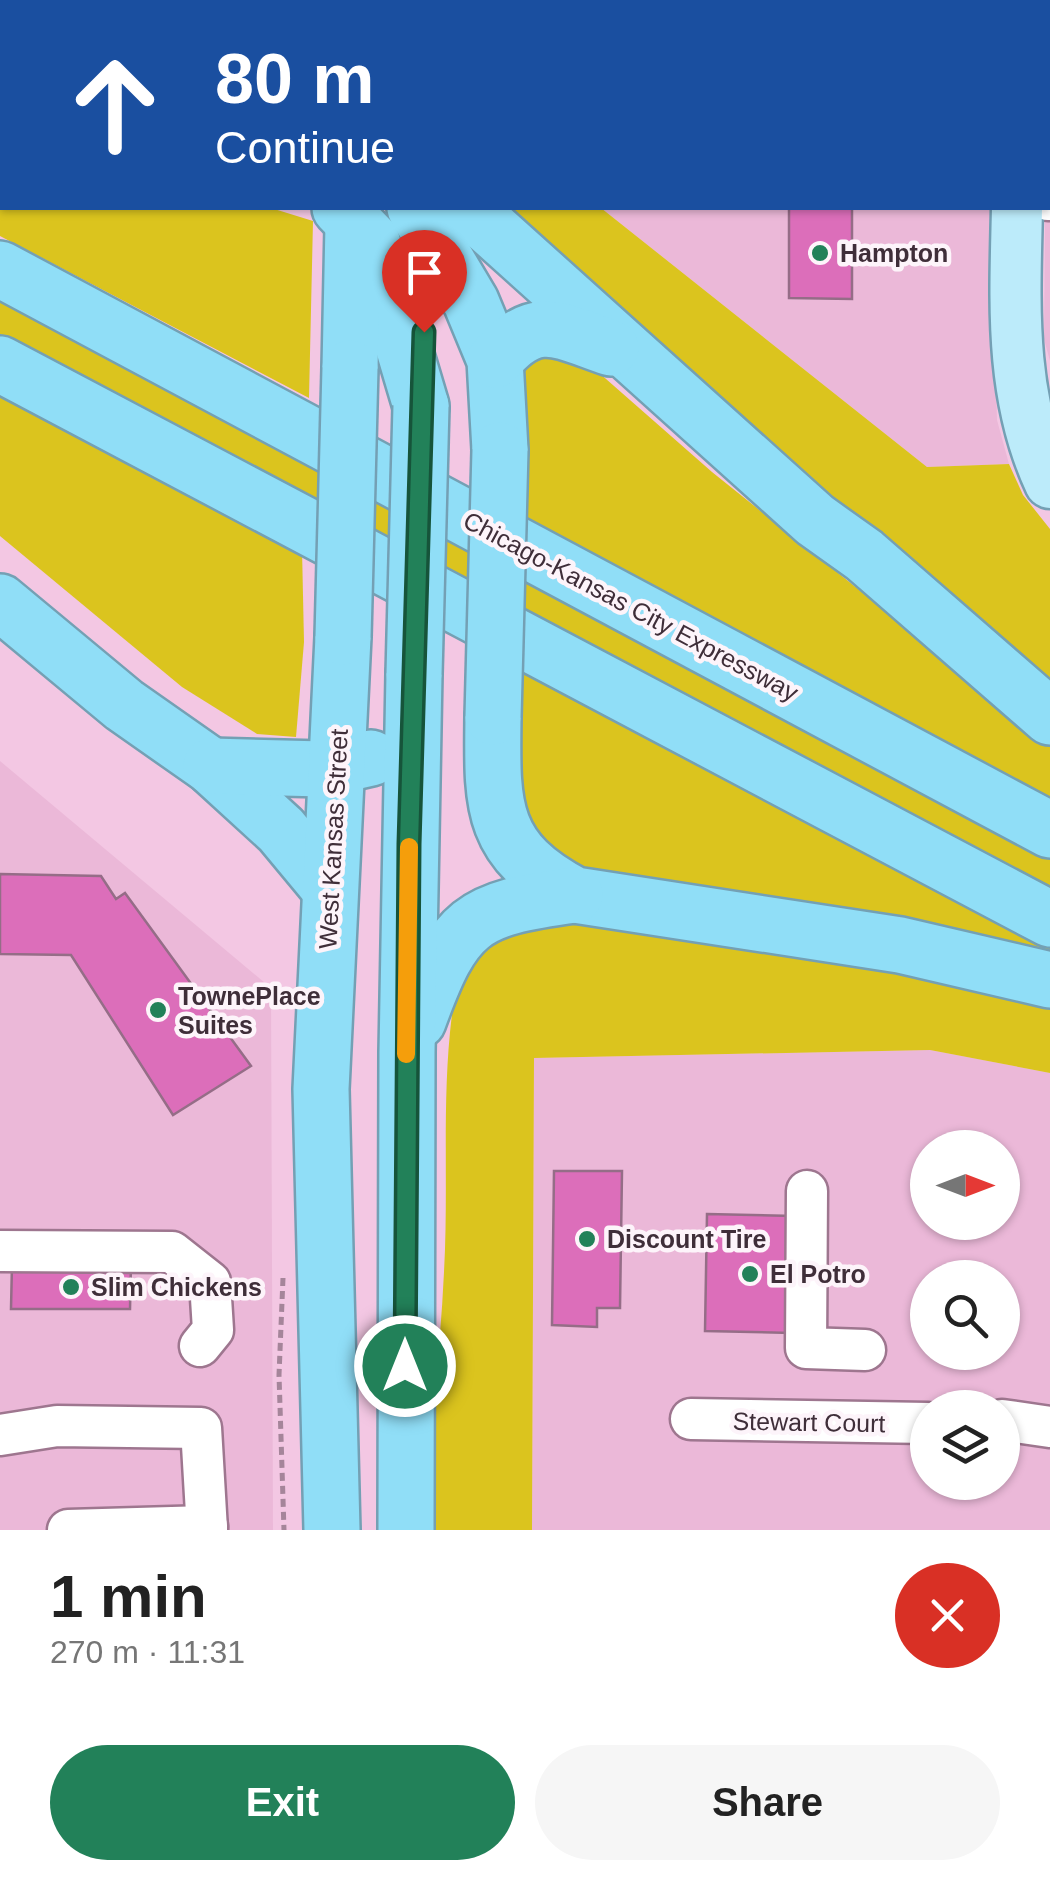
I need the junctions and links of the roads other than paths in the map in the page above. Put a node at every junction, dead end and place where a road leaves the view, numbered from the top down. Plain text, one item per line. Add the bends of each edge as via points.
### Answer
1 (1017, 210) edge
2 (349, 211) edge
3 (436, 213) edge
4 (0, 269) edge
5 (629, 354) junction
6 (495, 360) junction
7 (0, 364) edge
8 (420, 406) junction
9 (1050, 483) edge
10 (0, 602) edge
11 (413, 685) junction
12 (1050, 716) edge
13 (494, 717) junction
14 (211, 766) junction
15 (338, 768) junction
16 (1050, 830) edge
17 (409, 844) junction
18 (330, 889) junction
19 (575, 895) junction
20 (1050, 919) edge
21 (326, 960) junction
22 (1050, 980) edge
23 (406, 1052) junction
24 (807, 1191) dead end
25 (0, 1251) edge
26 (200, 1346) dead end
27 (865, 1350) dead end
28 (0, 1414) edge
29 (691, 1420) dead end
30 (910, 1423) edge
31 (1020, 1423) edge
32 (58, 1426) junction
33 (1050, 1427) edge
34 (0, 1435) edge
35 (207, 1528) edge
36 (68, 1530) edge
37 (332, 1530) edge
38 (406, 1530) edge

1 - 9 main road via 1016,347 1031,442
2 - 8 highway via 372,241
2 - 15 highway, West Kansas Street, bridge
3 - 5 highway
3 - 6 highway
3 - 8 highway
4 - 16 highway, Chicago-Kansas City Expressway
5 - 6 highway via 536,328 515,336
5 - 12 highway
6 - 13 highway, bridge via 500,450
7 - 20 highway
8 - 11 highway, bridge
10 - 14 highway via 124,705
11 - 15 highway via 401,730 387,748
11 - 17 highway
13 - 17 highway
13 - 19 highway via 492,795 500,825 530,866
14 - 15 highway
14 - 18 highway via 281,830
15 - 18 highway, West Kansas Street
17 - 21 highway
17 - 23 highway
18 - 21 highway, West Kansas Street
19 - 22 highway via 900,945
19 - 23 highway via 507,904 458,938 438,965
21 - 37 highway, West Kansas Street via 321,1234
23 - 38 highway
24 - 27 street via 806,1348
25 - 26 street via 172,1252 210,1282 213,1330
28 - 32 street
29 - 30 street, Stewart Court
31 - 33 street
32 - 34 street
32 - 35 street via 201,1428
35 - 36 street

